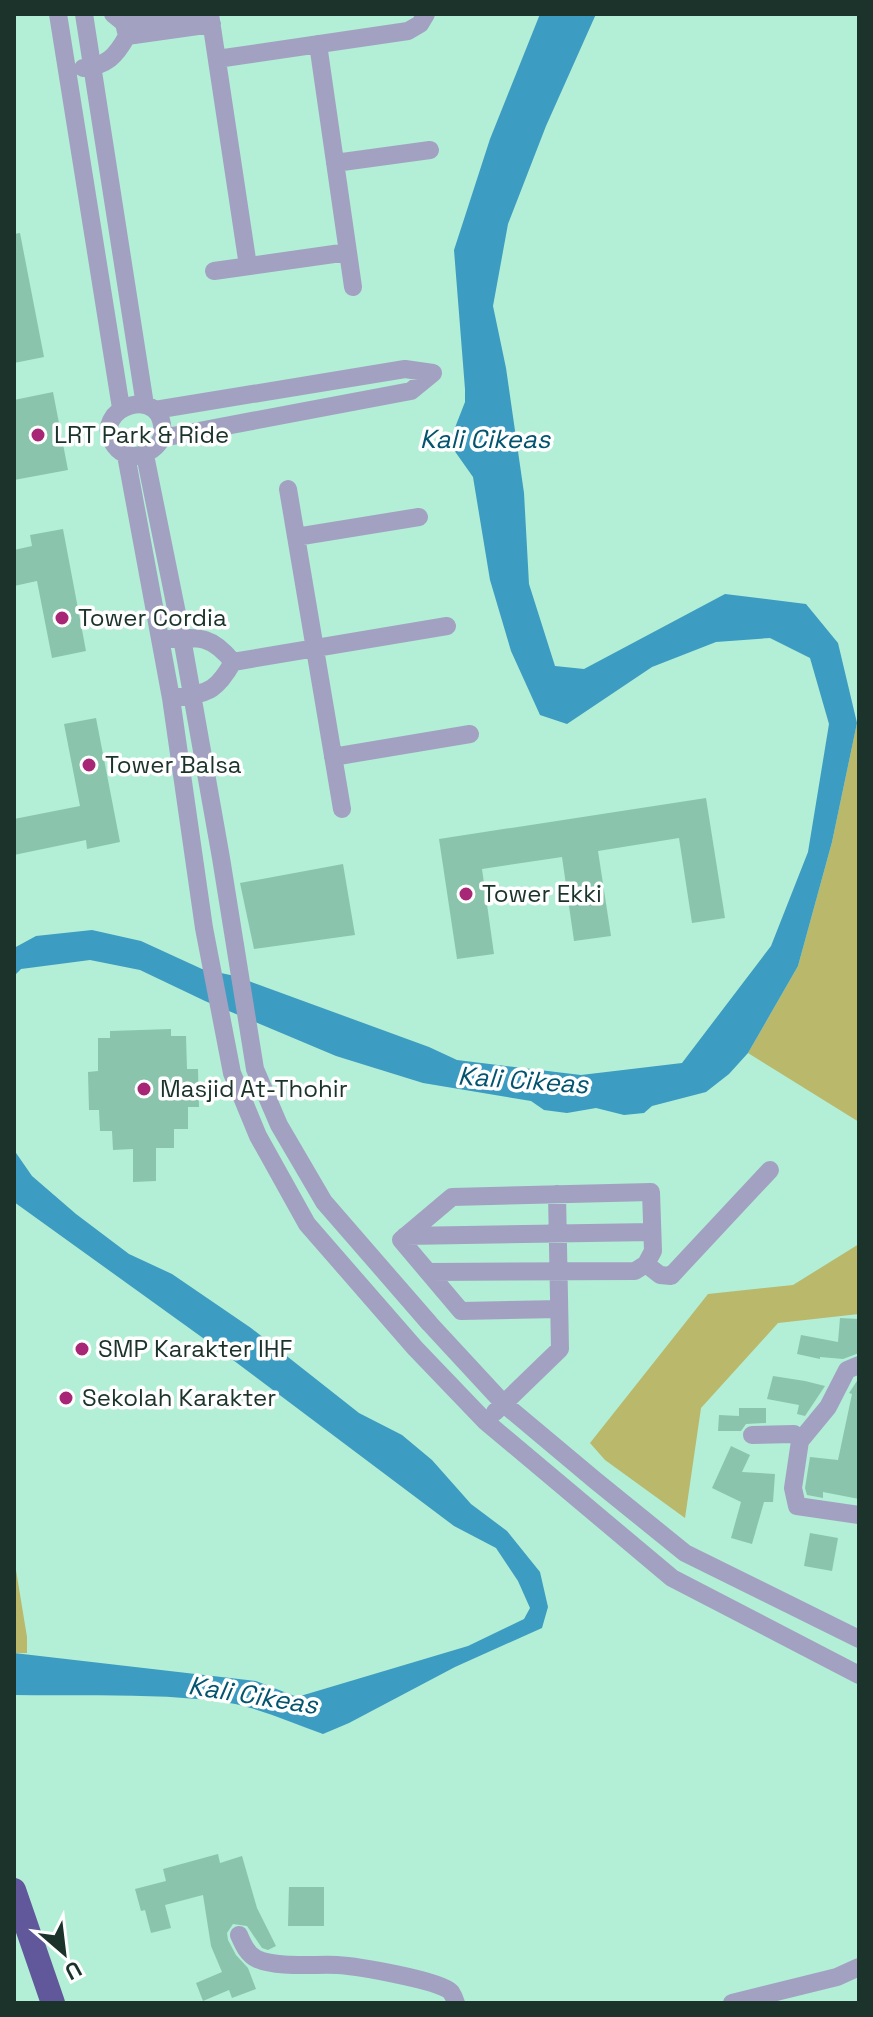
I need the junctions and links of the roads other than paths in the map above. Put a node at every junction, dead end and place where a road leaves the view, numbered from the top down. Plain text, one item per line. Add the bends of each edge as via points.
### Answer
1 (58, 14) edge
2 (84, 14) edge
3 (193, 14) edge
4 (426, 14) edge
5 (211, 19) edge
6 (121, 24) edge
7 (318, 44) junction
8 (217, 59) junction
9 (92, 67) junction
10 (66, 70) junction
11 (430, 150) dead end
12 (335, 163) junction
13 (348, 252) junction
14 (248, 266) junction
15 (214, 271) dead end
16 (353, 287) dead end
17 (121, 408) junction
18 (150, 408) junction
19 (162, 438) junction
20 (136, 455) junction
21 (288, 489) dead end
22 (419, 517) dead end
23 (296, 537) junction
24 (447, 626) dead end
25 (182, 638) junction
26 (160, 640) junction
27 (315, 648) junction
28 (233, 662) junction
29 (192, 696) junction
30 (171, 698) junction
31 (470, 734) dead end
32 (333, 757) junction
33 (342, 809) dead end
34 (770, 1170) dead end
35 (557, 1194) junction
36 (652, 1232) junction
37 (558, 1233) junction
38 (405, 1236) junction
39 (646, 1264) junction
40 (559, 1271) junction
41 (429, 1272) junction
42 (559, 1309) junction
43 (430, 1324) junction
44 (415, 1348) junction
45 (859, 1365) edge
46 (504, 1404) junction
47 (485, 1421) junction
48 (752, 1435) dead end
49 (800, 1441) junction
50 (859, 1515) edge
51 (685, 1553) junction
52 (672, 1578) junction
53 (859, 1639) edge
54 (859, 1675) edge
55 (14, 1890) edge
56 (239, 1935) dead end
57 (859, 1967) edge
58 (53, 2003) edge
59 (456, 2003) edge
60 (732, 2003) edge

1 - 10 street
2 - 9 street
3 - 6 street
4 - 7 street via 408,31
5 - 6 street
5 - 8 street
6 - 9 street via 116,55
7 - 8 street
7 - 12 street
8 - 14 street
9 - 10 street
9 - 18 street
10 - 17 street
11 - 12 street
12 - 13 street
13 - 14 street
13 - 16 street
14 - 15 street
17 - 18 street via 133,403
17 - 20 street via 110,433 115,446
18 - 19 street via 163,428
18 - 19 street via 405,369 433,373 411,391
19 - 20 street via 152,451
20 - 25 street
20 - 26 street
21 - 23 street
22 - 23 street
23 - 27 street
24 - 27 street
25 - 26 street
25 - 28 street via 219,644
25 - 29 street
26 - 30 street
27 - 28 street
27 - 32 street
28 - 29 street via 221,683
29 - 30 street
29 - 43 street via 255,1069 279,1125 324,1202
30 - 44 street via 204,928 232,1073 258,1136 307,1224
31 - 32 street
32 - 33 street
34 - 39 street via 671,1276
35 - 36 street via 651,1192
35 - 37 street
35 - 38 street via 452,1197
36 - 37 street
36 - 39 street via 653,1251
37 - 38 street
37 - 40 street
38 - 41 street via 401,1240
39 - 40 street via 635,1271
40 - 41 street
40 - 42 street
41 - 42 street via 461,1311
42 - 46 street via 560,1349
43 - 44 street
43 - 46 street
44 - 47 street
45 - 49 street via 847,1370 828,1407
46 - 47 street
46 - 51 street
47 - 52 street
48 - 49 street via 794,1434
49 - 50 street via 793,1488 797,1506
51 - 52 street
51 - 53 street
52 - 54 street
55 - 58 highway
56 - 59 street via 257,1959 341,1965 417,1979 443,1987
57 - 60 street

